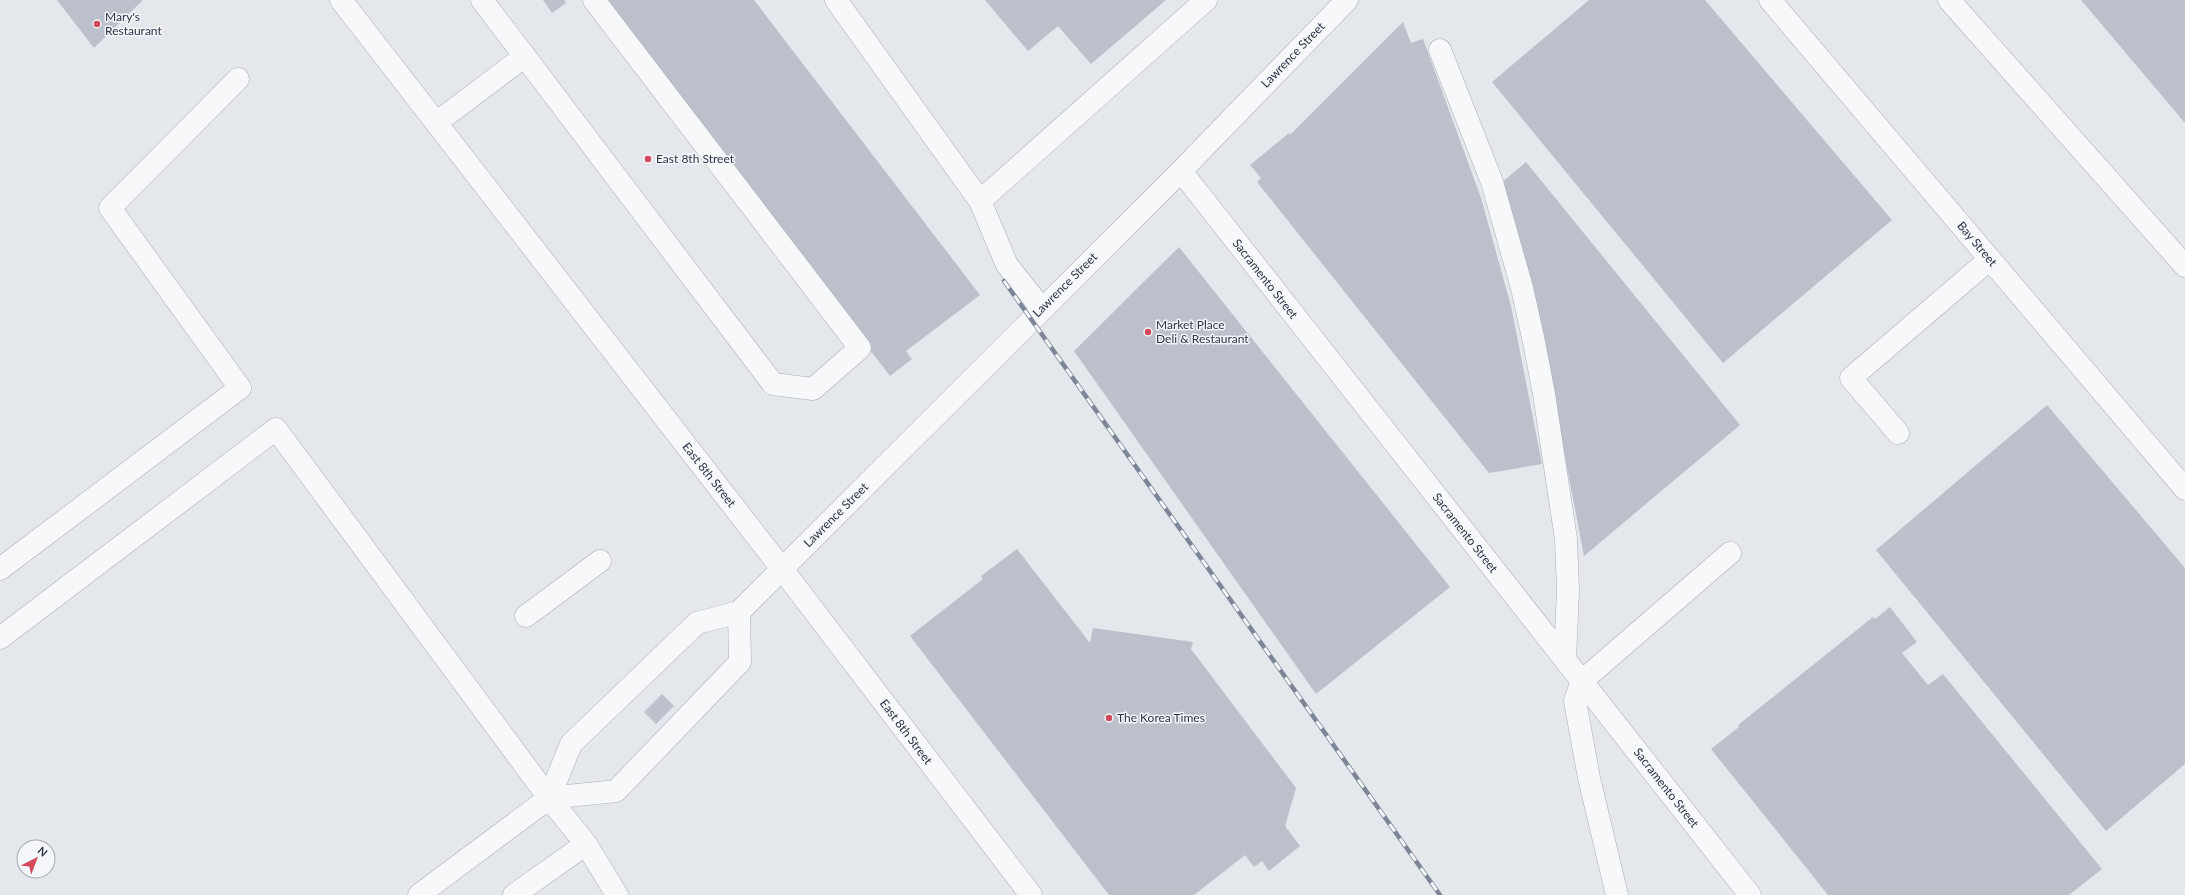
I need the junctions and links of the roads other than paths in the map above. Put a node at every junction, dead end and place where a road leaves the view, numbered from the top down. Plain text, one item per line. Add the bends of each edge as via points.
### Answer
1 (341, 0) edge
2 (482, 0) edge
3 (594, 0) edge
4 (836, 0) edge
5 (1206, 0) edge
6 (1347, 0) edge
7 (1770, 0) edge
8 (1948, 0) edge
9 (1440, 50) dead end
10 (525, 56) junction
11 (238, 79) dead end
12 (436, 123) junction
13 (1180, 171) junction
14 (980, 201) junction
15 (1990, 260) junction
16 (2185, 266) edge
17 (1042, 308) junction
18 (1898, 433) dead end
19 (2185, 489) edge
20 (1730, 553) dead end
21 (600, 561) dead end
22 (0, 569) edge
23 (782, 570) junction
24 (738, 612) junction
25 (526, 616) dead end
26 (0, 638) edge
27 (1565, 660) junction
28 (1582, 681) junction
29 (549, 798) junction
30 (586, 844) junction
31 (422, 894) edge
32 (514, 895) edge
33 (617, 895) edge
34 (1031, 895) edge
35 (1617, 895) edge
36 (1750, 895) edge

1 - 12 street, East 8th Street
2 - 10 street
3 - 10 street via 860,348 814,389 773,384
4 - 14 street
5 - 14 street
6 - 13 street, Lawrence Street
7 - 15 street, Bay Street
8 - 16 street
9 - 27 street via 1492,182 1522,288 1537,357 1566,539 1568,592
10 - 12 street
11 - 22 street via 110,208 240,388
12 - 23 street, East 8th Street
13 - 17 street, Lawrence Street
13 - 27 street, Sacramento Street
14 - 17 street via 1007,265
15 - 18 street via 1851,378
15 - 19 street, Bay Street
17 - 23 street, Lawrence Street
20 - 28 street
21 - 25 street
23 - 24 street, Lawrence Street
23 - 34 street, East 8th Street
24 - 29 street via 697,622 571,744
24 - 29 street via 740,662 616,791
26 - 29 street via 276,429
27 - 28 street, Sacramento Street
28 - 35 street via 1575,700 1589,778
28 - 36 street, Sacramento Street
29 - 30 street
29 - 31 street
30 - 32 street
30 - 33 street

